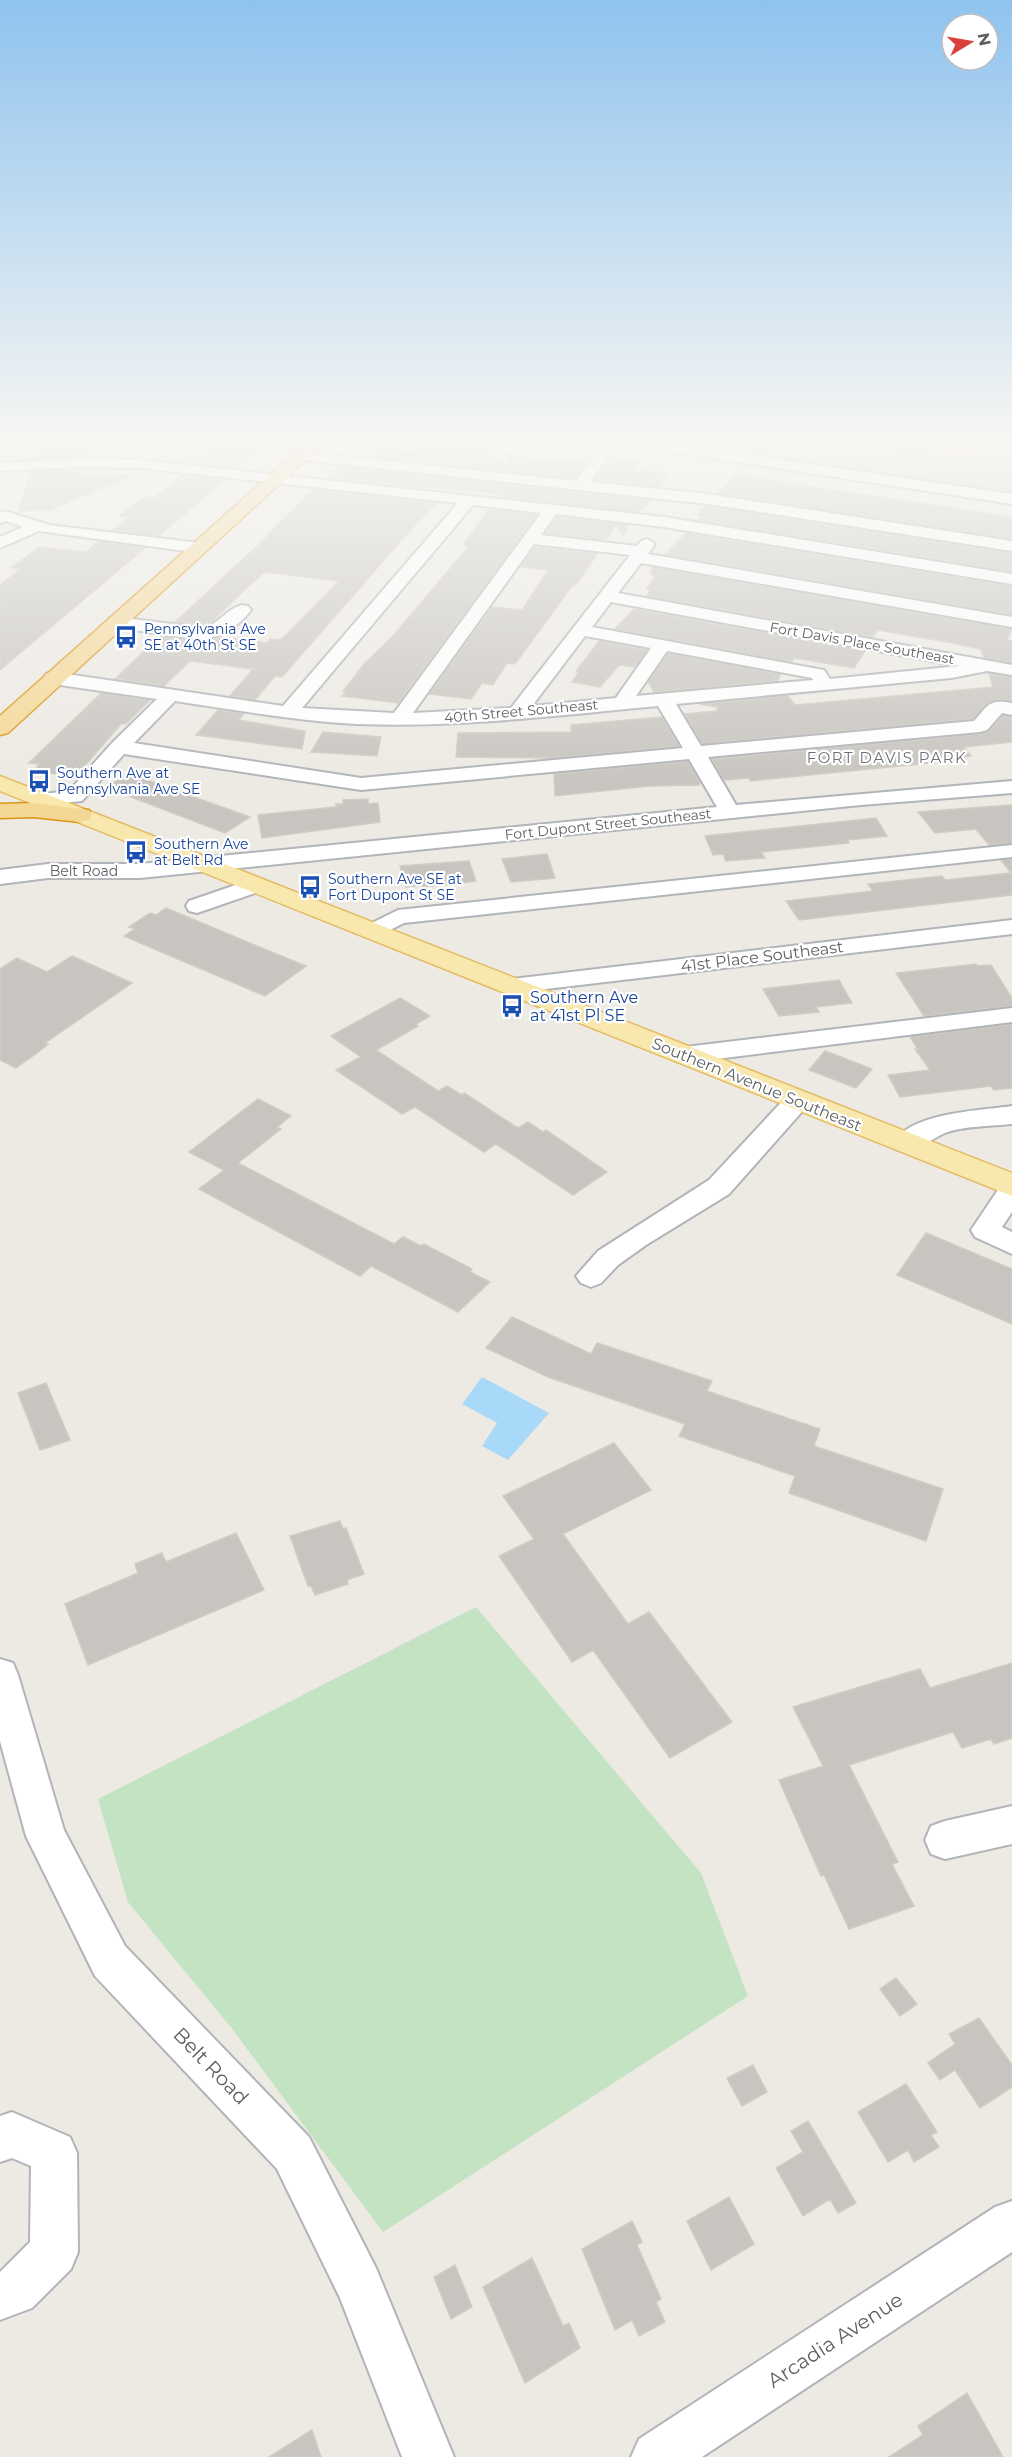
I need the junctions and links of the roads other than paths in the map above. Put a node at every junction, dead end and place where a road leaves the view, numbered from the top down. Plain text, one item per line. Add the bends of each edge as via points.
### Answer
1 (190, 557) edge
2 (421, 557) edge
3 (517, 557) edge
4 (637, 557) edge
5 (654, 557) edge
6 (876, 557) edge
7 (1012, 579) edge
8 (607, 596) junction
9 (242, 610) dead end
10 (116, 622) junction
11 (1012, 622) edge
12 (581, 630) junction
13 (662, 645) junction
14 (990, 666) junction
15 (1012, 670) edge
16 (54, 678) junction
17 (826, 684) junction
18 (171, 695) junction
19 (664, 699) junction
20 (622, 703) junction
21 (1012, 709) edge
22 (288, 712) junction
23 (517, 713) junction
24 (399, 719) junction
25 (0, 728) edge
26 (119, 747) junction
27 (695, 752) junction
28 (0, 783) edge
29 (1012, 787) edge
30 (41, 799) junction
31 (0, 811) edge
32 (730, 812) junction
33 (80, 815) junction
34 (1012, 851) edge
35 (204, 865) junction
36 (0, 877) edge
37 (256, 885) junction
38 (197, 906) dead end
39 (1012, 927) edge
40 (374, 932) junction
41 (512, 986) junction
42 (1012, 1015) edge
43 (685, 1055) junction
44 (798, 1100) junction
45 (1012, 1115) edge
46 (906, 1143) junction
47 (1012, 1185) edge
48 (1012, 1191) edge
49 (1012, 1244) edge
50 (591, 1276) dead end
51 (2, 1686) edge
52 (1012, 1825) edge
53 (945, 1840) dead end
54 (0, 2139) edge
55 (1012, 2224) edge
56 (0, 2296) edge
57 (428, 2457) edge
58 (657, 2457) edge

1 - 10 highway
2 - 22 street
3 - 24 street
4 - 8 street
5 - 11 street
6 - 7 street
8 - 12 street
8 - 14 street, Fort Davis Place Southeast
9 - 10 street via 223,627 206,633
10 - 16 highway
12 - 13 street
12 - 23 street
13 - 17 street via 818,674
13 - 20 street
14 - 15 street, Fort Davis Place Southeast
14 - 17 street, 40th Street Southeast
16 - 18 street, 40th Street Southeast
16 - 25 highway
17 - 19 street, 40th Street Southeast
18 - 22 street, 40th Street Southeast
18 - 26 street
19 - 20 street, 40th Street Southeast
19 - 27 street
20 - 23 street, 40th Street Southeast
21 - 27 street via 998,706 980,726
22 - 24 street, 40th Street Southeast
23 - 24 street, 40th Street Southeast
26 - 27 street via 361,784
26 - 30 street via 75,797
27 - 32 street
28 - 30 main road, Southern Avenue Southeast
29 - 32 street, Fort Dupont Street Southeast
30 - 33 main road, Southern Avenue Southeast
31 - 33 highway
32 - 35 street, Fort Dupont Street Southeast
33 - 35 main road, Southern Avenue Southeast
34 - 40 street via 398,917
35 - 36 street, Belt Road via 140,871 48,871
35 - 37 main road, Southern Avenue Southeast
37 - 38 street
37 - 40 main road, Southern Avenue Southeast
39 - 41 street, 41st Place Southeast
40 - 41 main road, Southern Avenue Southeast
41 - 43 main road, Southern Avenue Southeast
42 - 43 street
43 - 44 main road, Southern Avenue Southeast
44 - 46 main road, Southern Avenue Southeast
44 - 50 street via 719,1187 636,1238
45 - 46 street via 940,1124
46 - 47 main road, Southern Avenue Southeast
48 - 49 street via 985,1230
51 - 57 street, Belt Road via 46,1836 110,1961 293,2153 359,2285
52 - 53 street
54 - 56 street via 12,2135 54,2153 54,2252 15,2291
55 - 58 street, Arcadia Avenue

